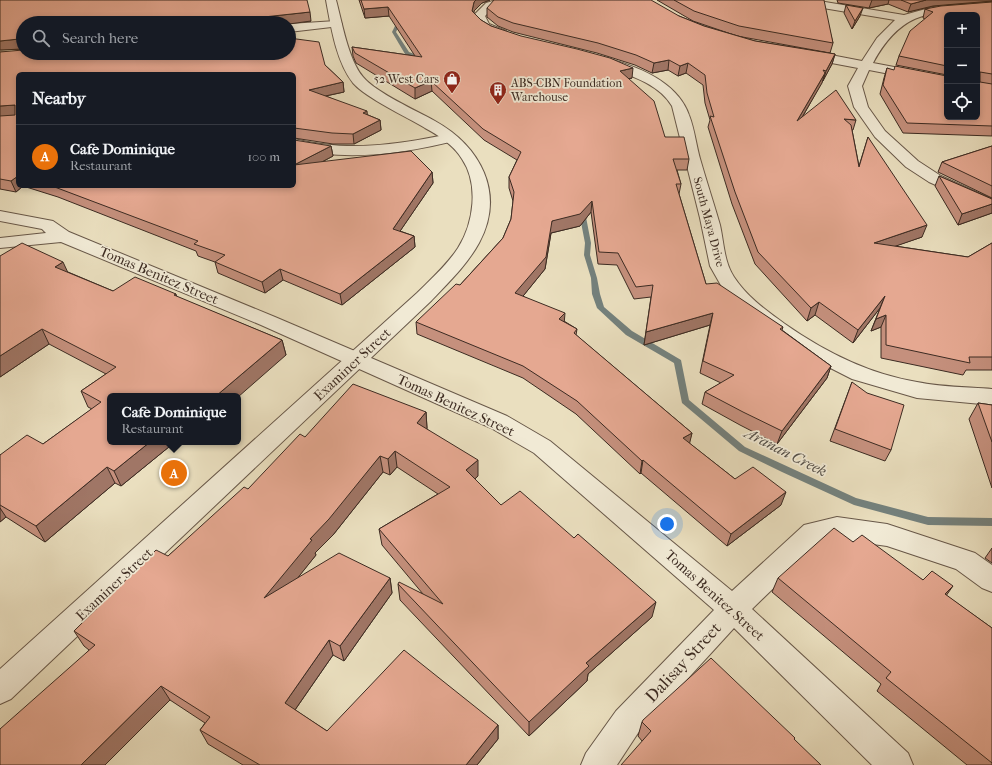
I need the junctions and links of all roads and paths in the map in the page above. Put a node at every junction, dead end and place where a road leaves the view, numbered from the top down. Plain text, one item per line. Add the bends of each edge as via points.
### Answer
1 (331, 0) edge
2 (508, 0) edge
3 (792, 0) edge
4 (992, 5) edge
5 (904, 18) junction
6 (336, 24) junction
7 (296, 27) edge
8 (514, 38) edge
9 (790, 51) edge
10 (588, 56) edge
11 (865, 64) junction
12 (944, 80) edge
13 (449, 138) junction
14 (296, 144) edge
15 (992, 205) edge
16 (0, 216) edge
17 (63, 236) junction
18 (0, 243) edge
19 (357, 360) junction
20 (992, 397) edge
21 (992, 580) edge
22 (733, 609) junction
23 (0, 689) edge
24 (598, 765) edge
25 (896, 765) edge

1 - 6 street, Examiner Street
2 - 8 street via 490,4 479,16 481,22 489,29
3 - 5 street
4 - 5 street via 930,12
5 - 11 street via 882,38
6 - 7 street
6 - 13 street, Examiner Street via 357,80
9 - 11 street
10 - 20 street, South Maya Drive via 648,80 668,92 674,99 682,116 724,277 762,316 814,352 854,374 917,390
11 - 12 street
11 - 15 street via 855,86 861,107 880,134 912,164
13 - 14 street via 388,150 357,153 327,151
13 - 19 street, Examiner Street via 470,158 480,182 481,209 471,241 451,269
16 - 17 street, Tomas Benitez Street via 47,226
17 - 18 street, Tomas Benitez Street
17 - 19 street, Tomas Benitez Street
19 - 22 street, Tomas Benitez Street via 499,422 542,447
19 - 23 street, Examiner Street
21 - 22 street, Dalisay Street via 965,561 930,548 887,535 837,528 813,533
22 - 24 street, Dalisay Street via 627,722
22 - 25 street, Tomas Benitez Street

